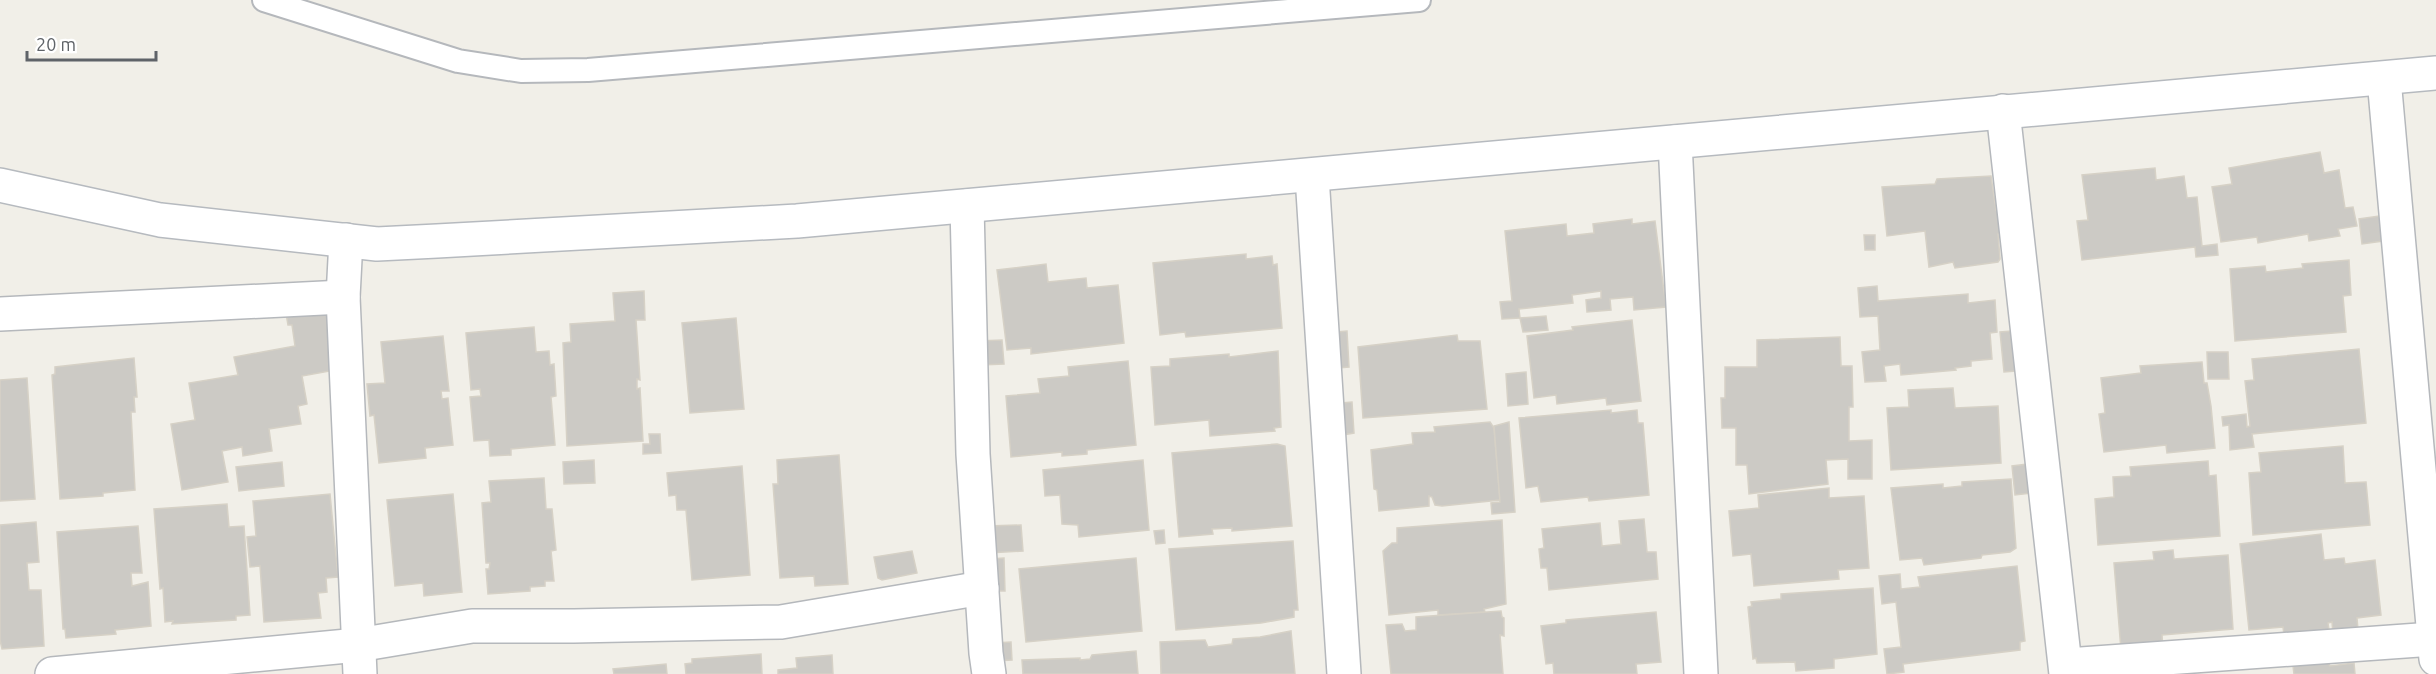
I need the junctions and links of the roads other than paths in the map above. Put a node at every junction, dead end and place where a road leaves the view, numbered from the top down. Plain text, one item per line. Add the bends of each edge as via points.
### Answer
1 (264, 0) edge
2 (1419, 0) edge
3 (2436, 73) edge
4 (2384, 79) junction
5 (2003, 111) junction
6 (1675, 142) junction
7 (1312, 176) junction
8 (0, 185) edge
9 (967, 206) junction
10 (346, 240) junction
11 (342, 297) junction
12 (0, 314) edge
13 (982, 588) junction
14 (2435, 649) edge
15 (359, 660) edge
16 (2067, 669) edge
17 (52, 674) edge
18 (990, 674) edge
19 (1344, 674) edge
20 (1701, 674) edge

1 - 2 lane via 458,61 521,71 588,70
3 - 4 street
4 - 5 street
4 - 14 street
5 - 6 street
5 - 16 street
6 - 7 street
6 - 20 street
7 - 9 street
7 - 19 street
8 - 10 street via 160,220
9 - 10 street via 797,222 376,244
9 - 13 street via 973,454
10 - 11 street
11 - 12 street
11 - 15 street
13 - 15 street via 780,622 472,626
13 - 18 street
14 - 16 street
15 - 17 street

